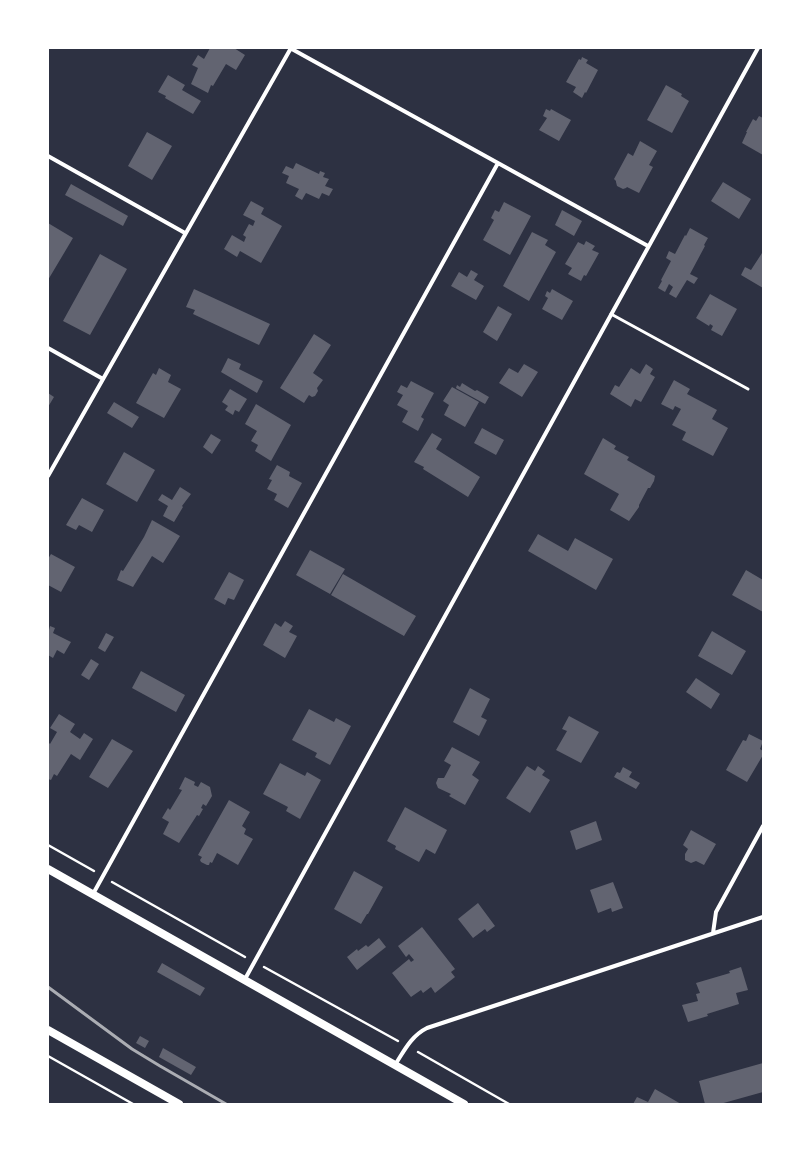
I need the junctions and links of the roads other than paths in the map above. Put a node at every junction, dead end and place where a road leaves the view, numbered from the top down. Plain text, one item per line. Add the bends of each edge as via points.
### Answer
1 (290, 48) edge
2 (758, 48) edge
3 (48, 156) edge
4 (498, 163) junction
5 (185, 233) junction
6 (648, 246) junction
7 (611, 314) junction
8 (48, 348) edge
9 (103, 379) junction
10 (748, 389) dead end
11 (48, 476) edge
12 (763, 826) edge
13 (48, 869) edge
14 (93, 894) junction
15 (763, 918) edge
16 (714, 933) junction
17 (245, 980) junction
18 (48, 1030) edge
19 (395, 1065) junction
20 (177, 1103) edge
21 (464, 1104) edge

1 - 4 street
1 - 5 street
2 - 6 street
3 - 5 street
4 - 6 street
4 - 14 street
5 - 9 street
6 - 7 street
7 - 10 lane
7 - 17 street
8 - 9 street
9 - 11 street
12 - 16 street via 718,907
13 - 14 main road
14 - 17 main road
15 - 16 street
16 - 19 street via 427,1028 412,1039
17 - 19 main road
18 - 20 main road
19 - 21 main road

